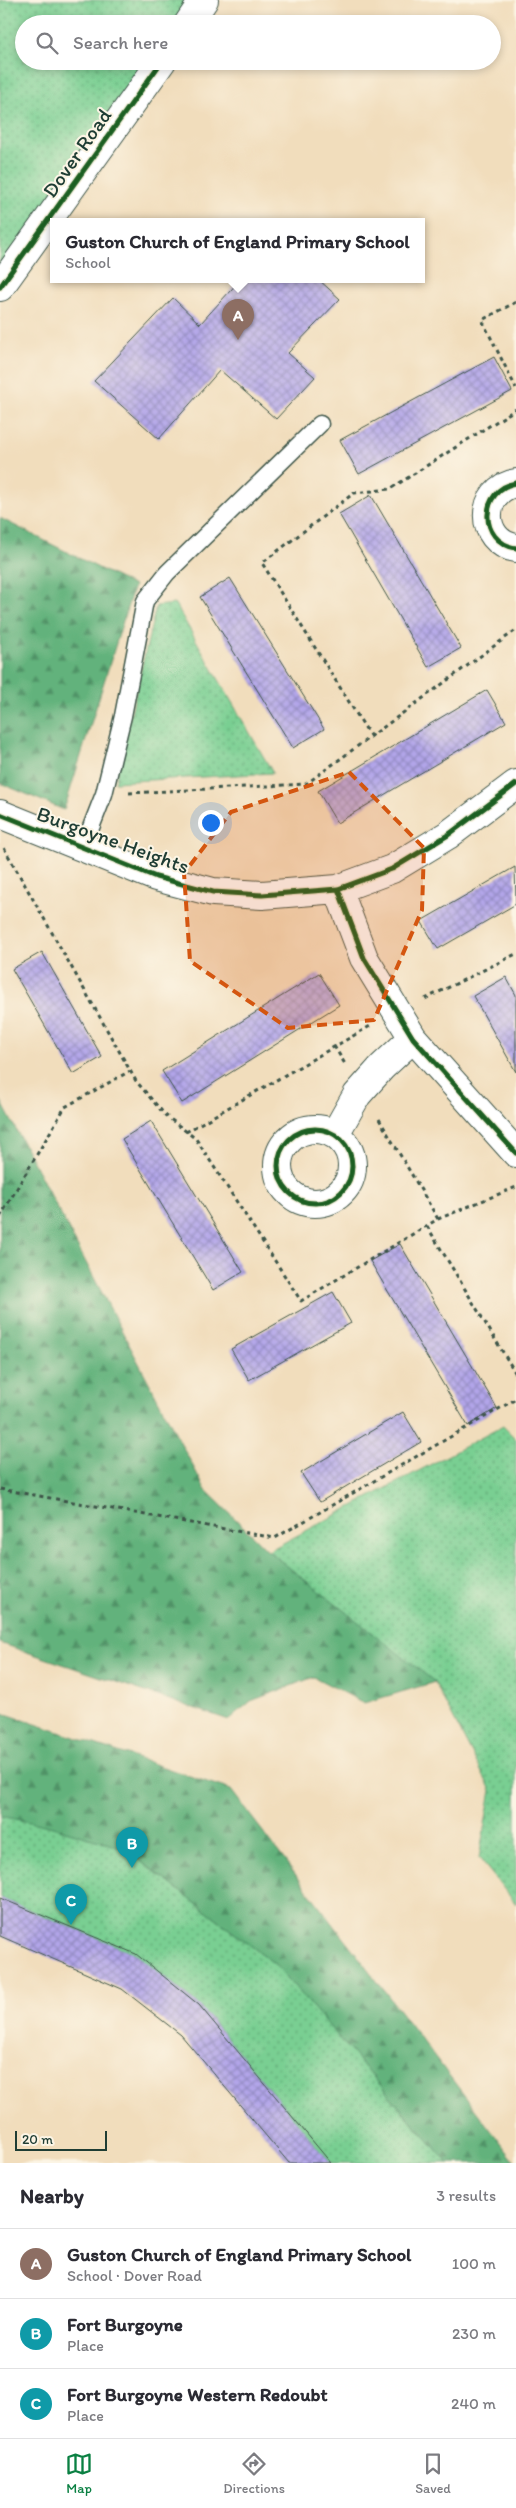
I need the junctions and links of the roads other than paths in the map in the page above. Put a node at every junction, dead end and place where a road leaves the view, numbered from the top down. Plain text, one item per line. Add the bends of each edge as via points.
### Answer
1 (204, 0) edge
2 (194, 15) edge
3 (156, 70) edge
4 (0, 288) edge
5 (320, 424) dead end
6 (516, 483) edge
7 (516, 548) edge
8 (516, 784) edge
9 (0, 814) edge
10 (83, 848) junction
11 (338, 889) junction
12 (413, 1038) junction
13 (335, 1134) dead end
14 (516, 1153) edge

1 - 2 street
3 - 4 street, Dover Road
5 - 10 lane via 167,573 145,601 104,794
6 - 7 street via 499,490 491,499 487,516 491,533 499,541
8 - 11 street, Burgoyne Heights via 448,835 392,869
9 - 10 street, Burgoyne Heights
10 - 11 street, Burgoyne Heights via 156,878 213,892 262,895
11 - 12 street via 364,958
12 - 13 street via 362,1090
12 - 14 street

